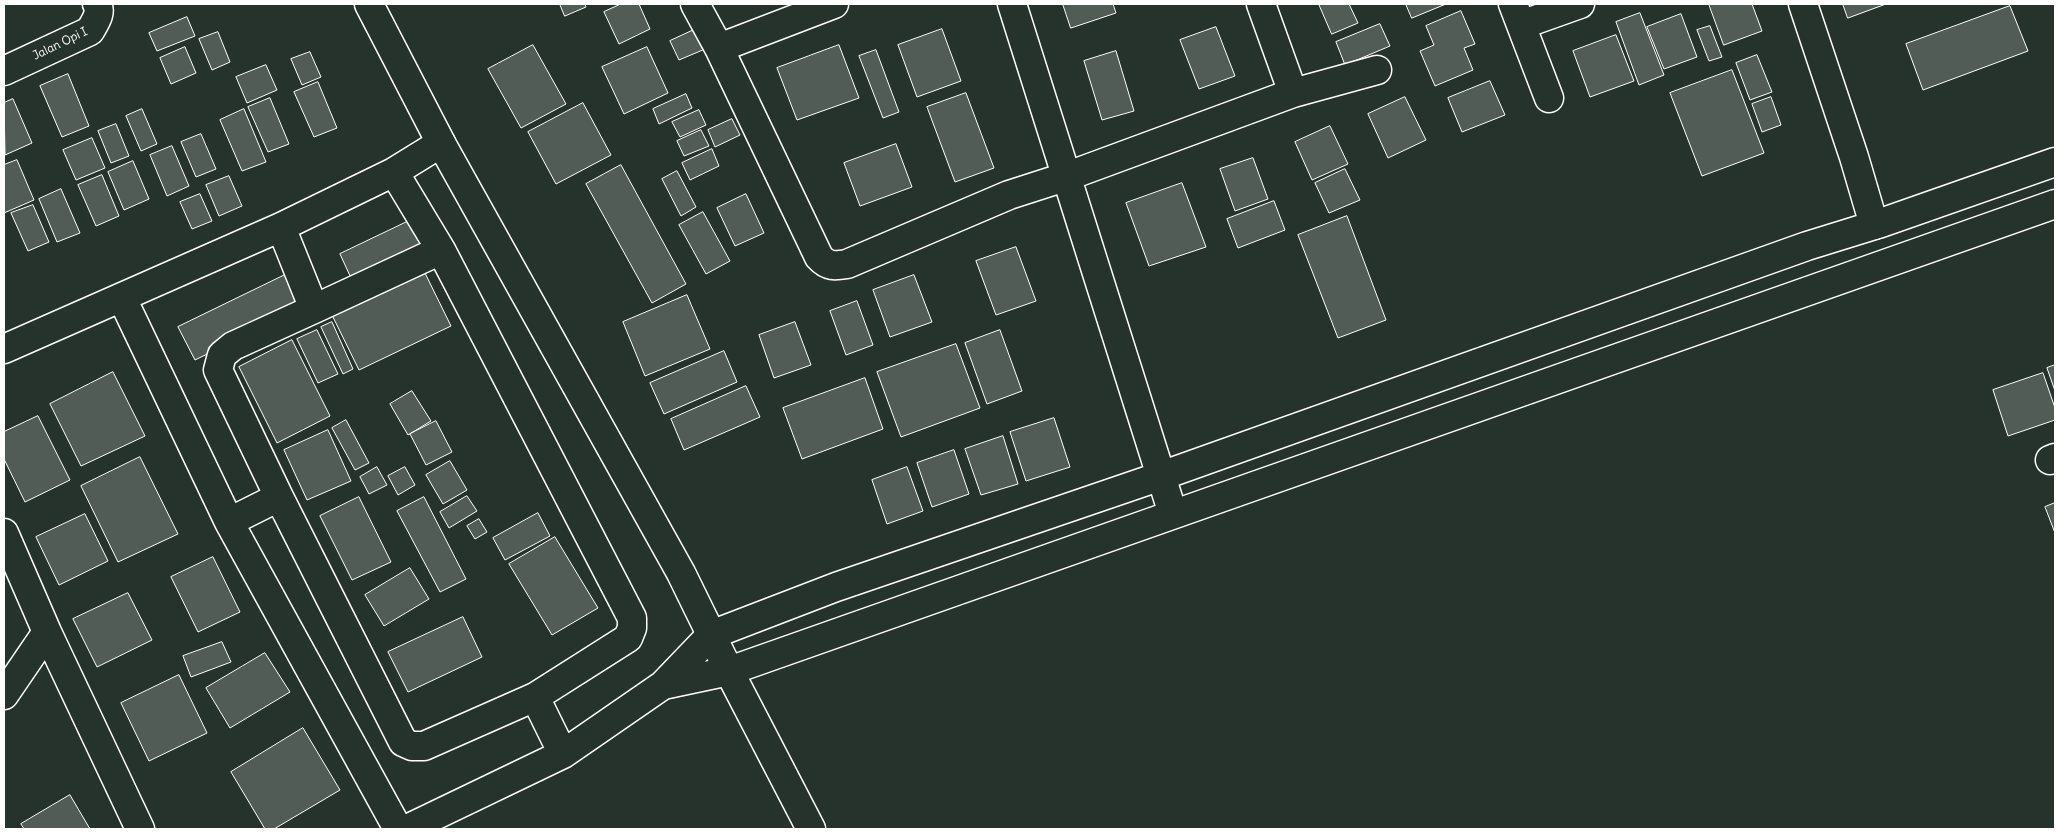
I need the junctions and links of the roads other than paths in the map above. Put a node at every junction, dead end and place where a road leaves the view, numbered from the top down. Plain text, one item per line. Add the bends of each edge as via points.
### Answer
1 (98, 4) edge
2 (370, 4) edge
3 (694, 4) edge
4 (834, 4) edge
5 (1012, 4) edge
6 (1261, 4) edge
7 (1580, 4) edge
8 (1803, 4) edge
9 (1517, 14) edge
10 (719, 48) junction
11 (1377, 70) dead end
12 (4, 71) edge
13 (1293, 93) junction
14 (1549, 98) dead end
15 (441, 143) junction
16 (2055, 162) edge
17 (394, 172) junction
18 (1068, 176) junction
19 (2055, 204) edge
20 (1874, 225) junction
21 (281, 227) junction
22 (441, 250) junction
23 (122, 298) junction
24 (314, 310) junction
25 (4, 349) edge
26 (1161, 476) junction
27 (279, 498) junction
28 (1173, 514) junction
29 (229, 522) junction
30 (4, 533) edge
31 (47, 632) junction
32 (711, 635) junction
33 (728, 670) junction
34 (663, 685) junction
35 (4, 695) edge
36 (535, 697) junction
37 (563, 754) junction
38 (140, 829) edge
39 (398, 829) edge
40 (407, 829) edge
41 (811, 829) edge

1 - 12 street, Jalan Opi I via 97,19 90,31
2 - 15 street
3 - 10 street
4 - 10 street
5 - 18 street
6 - 13 street
7 - 9 street
8 - 20 street
9 - 14 street
10 - 18 street via 819,257 826,265 847,264 1009,195
11 - 13 street
13 - 18 street
15 - 17 street
15 - 32 street via 681,573
16 - 20 street
17 - 21 street
17 - 22 street
18 - 26 street
19 - 28 street
20 - 26 street via 1806,246
21 - 23 street
21 - 24 street
22 - 24 street
22 - 36 street via 632,618 628,638
23 - 25 street
23 - 29 street
24 - 27 street via 233,346 222,355 218,370
26 - 28 street
26 - 32 street via 836,587
27 - 29 street
27 - 36 street via 403,742 424,746
28 - 33 street
29 - 39 street
30 - 31 street
31 - 35 street
31 - 38 street
32 - 33 street
32 - 34 street
33 - 34 street
33 - 41 street
34 - 37 street
36 - 37 street
37 - 40 street

